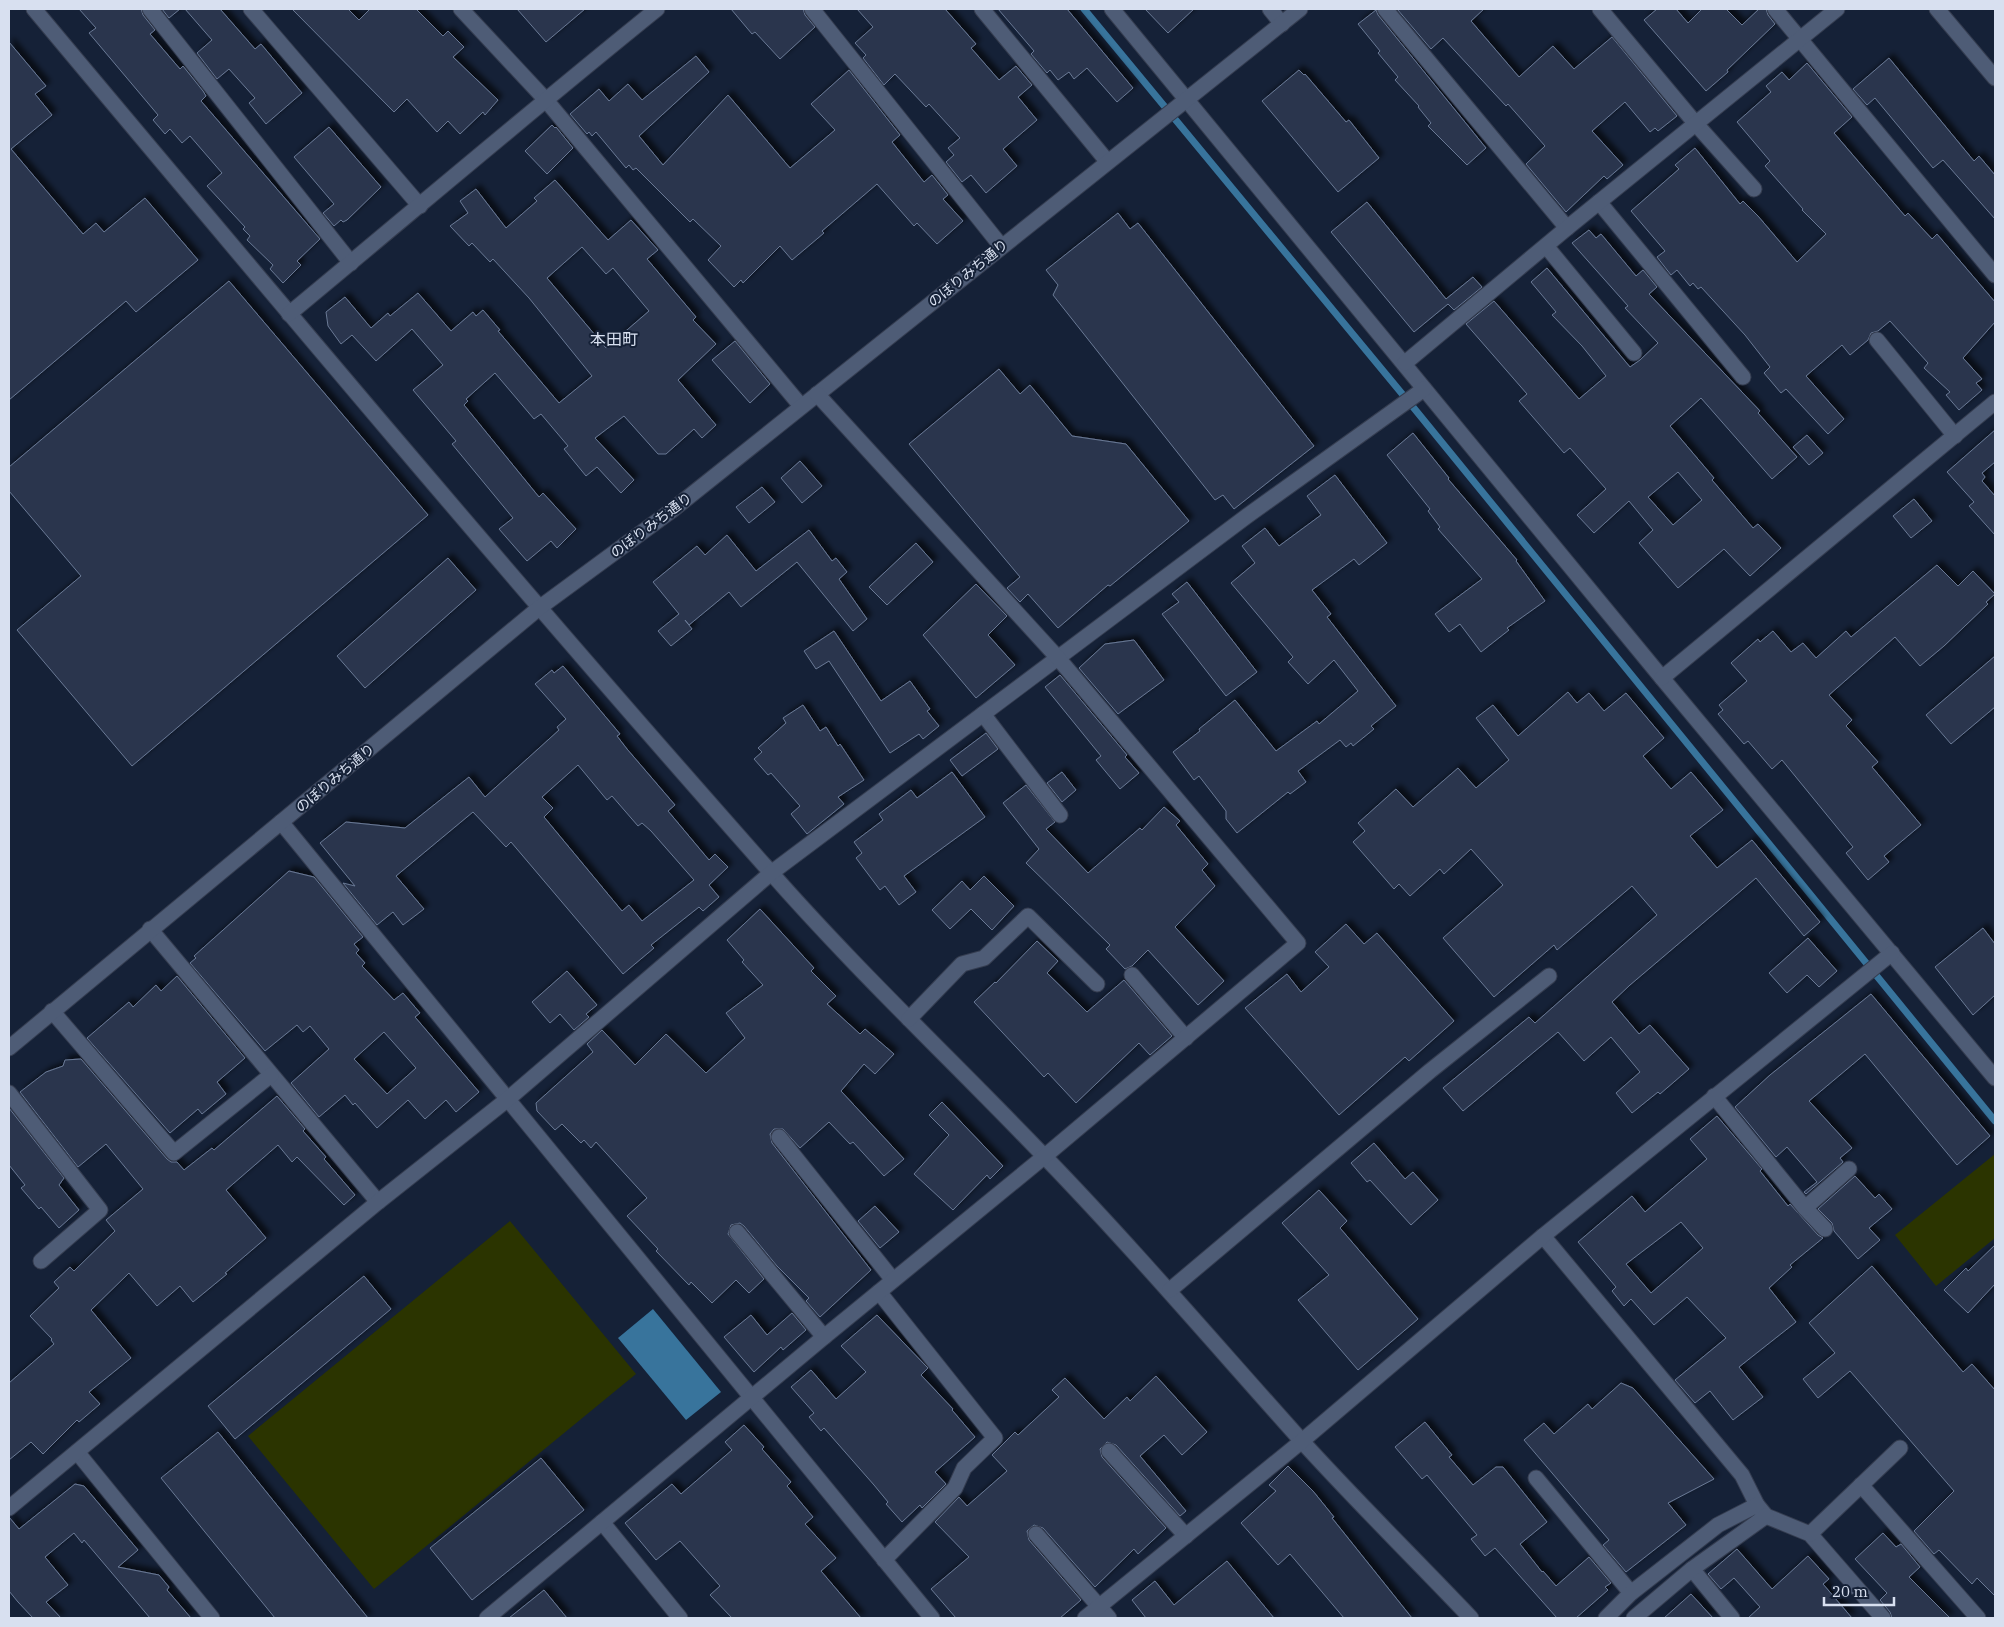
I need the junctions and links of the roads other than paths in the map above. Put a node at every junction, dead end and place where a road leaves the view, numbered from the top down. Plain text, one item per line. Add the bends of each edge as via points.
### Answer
1 (34, 9) edge
2 (150, 9) edge
3 (251, 9) edge
4 (462, 9) edge
5 (657, 9) edge
6 (812, 9) edge
7 (982, 9) edge
8 (1112, 9) edge
9 (1270, 9) edge
10 (1300, 9) edge
11 (1384, 9) edge
12 (1600, 9) edge
13 (1776, 9) edge
14 (1837, 9) edge
15 (1937, 9) edge
16 (1282, 24) junction
17 (1801, 39) junction
18 (1995, 78) edge
19 (545, 99) junction
20 (1182, 102) junction
21 (1696, 124) junction
22 (1107, 161) junction
23 (1754, 189) dead end
24 (1600, 202) junction
25 (420, 206) junction
26 (1568, 228) junction
27 (1002, 246) junction
28 (1546, 246) junction
29 (351, 263) junction
30 (1995, 275) edge
31 (289, 314) junction
32 (1878, 340) dead end
33 (1634, 352) dead end
34 (1405, 363) junction
35 (1743, 378) dead end
36 (1424, 389) junction
37 (817, 394) junction
38 (1995, 402) edge
39 (801, 406) junction
40 (1955, 436) junction
41 (539, 608) junction
42 (1058, 658) junction
43 (1662, 678) junction
44 (983, 714) junction
45 (1060, 815) dead end
46 (281, 822) junction
47 (771, 873) junction
48 (150, 929) junction
49 (1892, 953) junction
50 (1132, 975) dead end
51 (1548, 976) dead end
52 (1097, 984) dead end
53 (52, 1011) junction
54 (909, 1019) junction
55 (1186, 1038) junction
56 (9, 1048) edge
57 (271, 1075) junction
58 (1995, 1078) edge
59 (9, 1093) edge
60 (1714, 1096) junction
61 (508, 1099) junction
62 (779, 1137) dead end
63 (1045, 1156) junction
64 (1849, 1169) dead end
65 (378, 1202) junction
66 (1805, 1208) junction
67 (1825, 1229) dead end
68 (737, 1232) dead end
69 (1543, 1236) junction
70 (41, 1261) dead end
71 (893, 1280) junction
72 (1170, 1290) junction
73 (879, 1292) junction
74 (824, 1337) junction
75 (753, 1398) junction
76 (1302, 1441) junction
77 (1900, 1448) dead end
78 (1109, 1451) dead end
79 (77, 1452) junction
80 (1536, 1478) dead end
81 (1861, 1485) junction
82 (9, 1508) edge
83 (1761, 1510) junction
84 (602, 1522) junction
85 (1036, 1534) dead end
86 (1810, 1534) junction
87 (1186, 1536) junction
88 (884, 1560) junction
89 (1692, 1569) junction
90 (1631, 1593) junction
91 (1104, 1613) edge
92 (212, 1618) edge
93 (487, 1618) edge
94 (680, 1618) edge
95 (932, 1618) edge
96 (1085, 1618) edge
97 (1471, 1618) edge
98 (1606, 1618) edge
99 (1634, 1618) edge
100 (1732, 1618) edge
101 (1883, 1618) edge
102 (1978, 1618) edge

1 - 31 street
2 - 29 street
3 - 25 street
4 - 19 street
5 - 19 street
6 - 27 street
7 - 22 street
8 - 20 street
9 - 16 street
10 - 16 street, のぼりみち通り
11 - 26 street
12 - 21 street
13 - 17 street
14 - 17 street
15 - 18 street
16 - 20 street, のぼりみち通り
17 - 21 street
17 - 30 street
19 - 25 street
19 - 39 street
20 - 22 street, のぼりみち通り
20 - 34 street
21 - 23 street
21 - 24 street
22 - 27 street, のぼりみち通り
24 - 26 street
24 - 35 street
25 - 29 street
26 - 28 street
27 - 37 street, のぼりみち通り
28 - 33 street
28 - 34 street
29 - 31 street
31 - 41 street
32 - 40 street
34 - 36 street
36 - 42 street
36 - 43 street
37 - 39 street, のぼりみち通り
37 - 42 street
38 - 40 street
39 - 41 street, のぼりみち通り via 671,511
40 - 43 street
41 - 46 street, のぼりみち通り
41 - 47 street
42 - 44 street
42 - 55 street via 1298,943
43 - 49 street
44 - 45 street
44 - 47 street
46 - 48 street, のぼりみち通り
46 - 61 street
47 - 54 street
47 - 61 street
48 - 53 street, のぼりみち通り
48 - 57 street
49 - 58 street
49 - 60 street
50 - 55 street
51 - 72 street
52 - 54 street via 1028,916 984,958 962,964
53 - 56 street, のぼりみち通り
53 - 57 street via 174,1153
54 - 63 street
55 - 63 street
57 - 65 street
59 - 70 street via 100,1210
60 - 66 street
60 - 69 street
61 - 65 street
61 - 75 street
62 - 71 street
63 - 71 street
63 - 72 street
64 - 66 street
65 - 79 street
66 - 67 street
68 - 74 street
69 - 76 street
69 - 83 street via 1742,1475
71 - 73 street
72 - 76 street
73 - 74 street
73 - 88 street via 995,1438 964,1468 955,1488
74 - 75 street
75 - 84 street
75 - 88 street
76 - 87 street
76 - 97 street
77 - 81 street
78 - 87 street
79 - 82 street
79 - 92 street
80 - 90 street
81 - 86 street
81 - 102 street
83 - 86 street
83 - 89 street
83 - 90 street via 1718,1525
84 - 93 street
84 - 94 street
85 - 91 street
86 - 101 street
87 - 91 street
88 - 95 street
89 - 99 street
89 - 100 street
90 - 98 street
91 - 96 street

